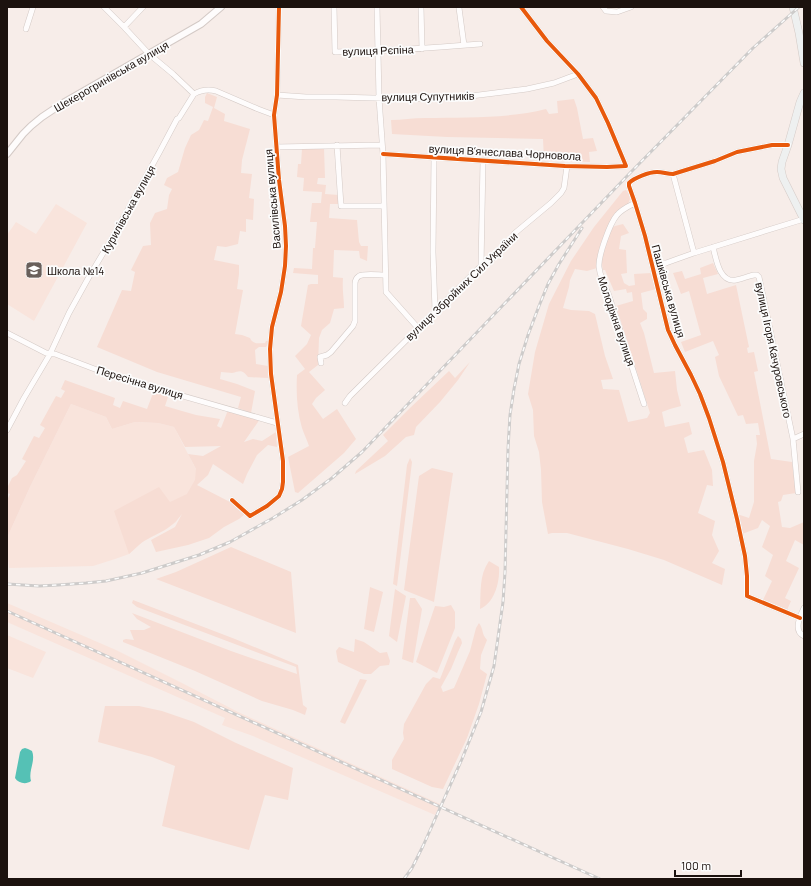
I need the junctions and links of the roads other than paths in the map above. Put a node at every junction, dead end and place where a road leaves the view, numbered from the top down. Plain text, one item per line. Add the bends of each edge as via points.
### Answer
1 (33, 7) edge
2 (104, 7) edge
3 (143, 7) edge
4 (221, 7) edge
5 (279, 7) edge
6 (334, 7) edge
7 (377, 7) edge
8 (421, 7) edge
9 (520, 7) edge
10 (630, 7) edge
11 (793, 7) edge
12 (459, 8) dead end
13 (604, 9) edge
14 (124, 27) junction
15 (26, 29) dead end
16 (480, 44) dead end
17 (464, 45) junction
18 (422, 49) junction
19 (378, 51) junction
20 (149, 54) junction
21 (804, 63) edge
22 (578, 74) junction
23 (194, 94) junction
24 (277, 95) junction
25 (804, 95) edge
26 (379, 98) junction
27 (274, 115) junction
28 (337, 145) junction
29 (382, 145) junction
30 (788, 145) junction
31 (276, 147) junction
32 (7, 154) edge
33 (383, 154) junction
34 (434, 158) junction
35 (483, 161) junction
36 (567, 166) junction
37 (673, 174) junction
38 (635, 203) junction
39 (383, 206) junction
40 (804, 220) edge
41 (713, 247) junction
42 (694, 253) junction
43 (481, 266) junction
44 (652, 267) junction
45 (385, 275) junction
46 (435, 311) junction
47 (418, 328) junction
48 (7, 333) edge
49 (50, 354) junction
50 (321, 363) dead end
51 (344, 403) dead end
52 (644, 404) dead end
53 (277, 423) junction
54 (7, 430) edge
55 (804, 434) edge
56 (793, 439) junction
57 (798, 492) dead end
58 (232, 500) dead end
59 (804, 608) edge
60 (800, 618) junction
61 (804, 636) edge

1 - 15 street
2 - 14 street
3 - 14 street
4 - 20 street, Шекерогринівська вулиця via 202,24
5 - 24 street, Василівська вулиця
6 - 19 street, вулиця Рєпіна via 335,52
7 - 19 street
8 - 18 street, вулиця Рєпіна
9 - 22 street
10 - 13 street via 617,12
11 - 21 main road
12 - 17 street
14 - 20 street
16 - 17 street, вулиця Рєпіна
17 - 18 street, вулиця Рєпіна
18 - 19 street, вулиця Рєпіна
19 - 26 street
20 - 23 street
20 - 32 street, Шекерогринівська вулиця via 42,117 23,134
22 - 26 street, вулиця Супутників via 526,89 471,96
22 - 36 street, вулиця Вʼячеслава Чорновола via 596,98 626,166
23 - 27 street via 203,90 216,91
23 - 49 street, Курилівська вулиця via 177,118 90,275
24 - 26 street, вулиця Супутників
24 - 27 street, Василівська вулиця
25 - 30 main road
26 - 29 street
27 - 31 street, Василівська вулиця
28 - 29 street
28 - 31 street
28 - 39 street via 341,206
29 - 33 street
30 - 37 street via 772,145 737,152
30 - 40 main road via 781,169
31 - 53 street, Василівська вулиця via 286,246 281,292 272,327 270,349
33 - 34 street, вулиця Вʼячеслава Чорновола
33 - 39 street
34 - 35 street, вулиця Вʼячеслава Чорновола
34 - 46 street
35 - 36 street, вулиця Вʼячеслава Чорновола
35 - 43 street
36 - 43 street, вулиця Збройних Сил України via 564,188 560,193 515,233 492,259
37 - 38 street, Пашківська вулиця via 655,172 635,178 629,183
37 - 42 street
38 - 44 street, Пашківська вулиця
38 - 52 street, Молодіжна вулиця via 620,212 613,220 599,264
39 - 45 street
40 - 41 street
41 - 42 street
41 - 56 street, вулиця Ігоря Качуровського via 722,275 730,280 754,275 759,277
42 - 44 street
43 - 46 street, вулиця Збройних Сил України
44 - 60 street, Пашківська вулиця via 668,330 700,394 723,462 745,556 746,596
45 - 47 street via 386,292
45 - 50 street via 358,276 355,284 353,326 327,355 320,357
46 - 47 street, вулиця Збройних Сил України
47 - 51 street, вулиця Збройних Сил України
48 - 49 street, Пересічна вулиця
49 - 53 street, Пересічна вулиця via 113,376
49 - 54 street, Курилівська вулиця
53 - 58 street, Василівська вулиця via 283,460 283,482 279,496 250,516
55 - 56 street
56 - 57 street, вулиця Ігоря Качуровського
59 - 60 street
60 - 61 street via 798,630

